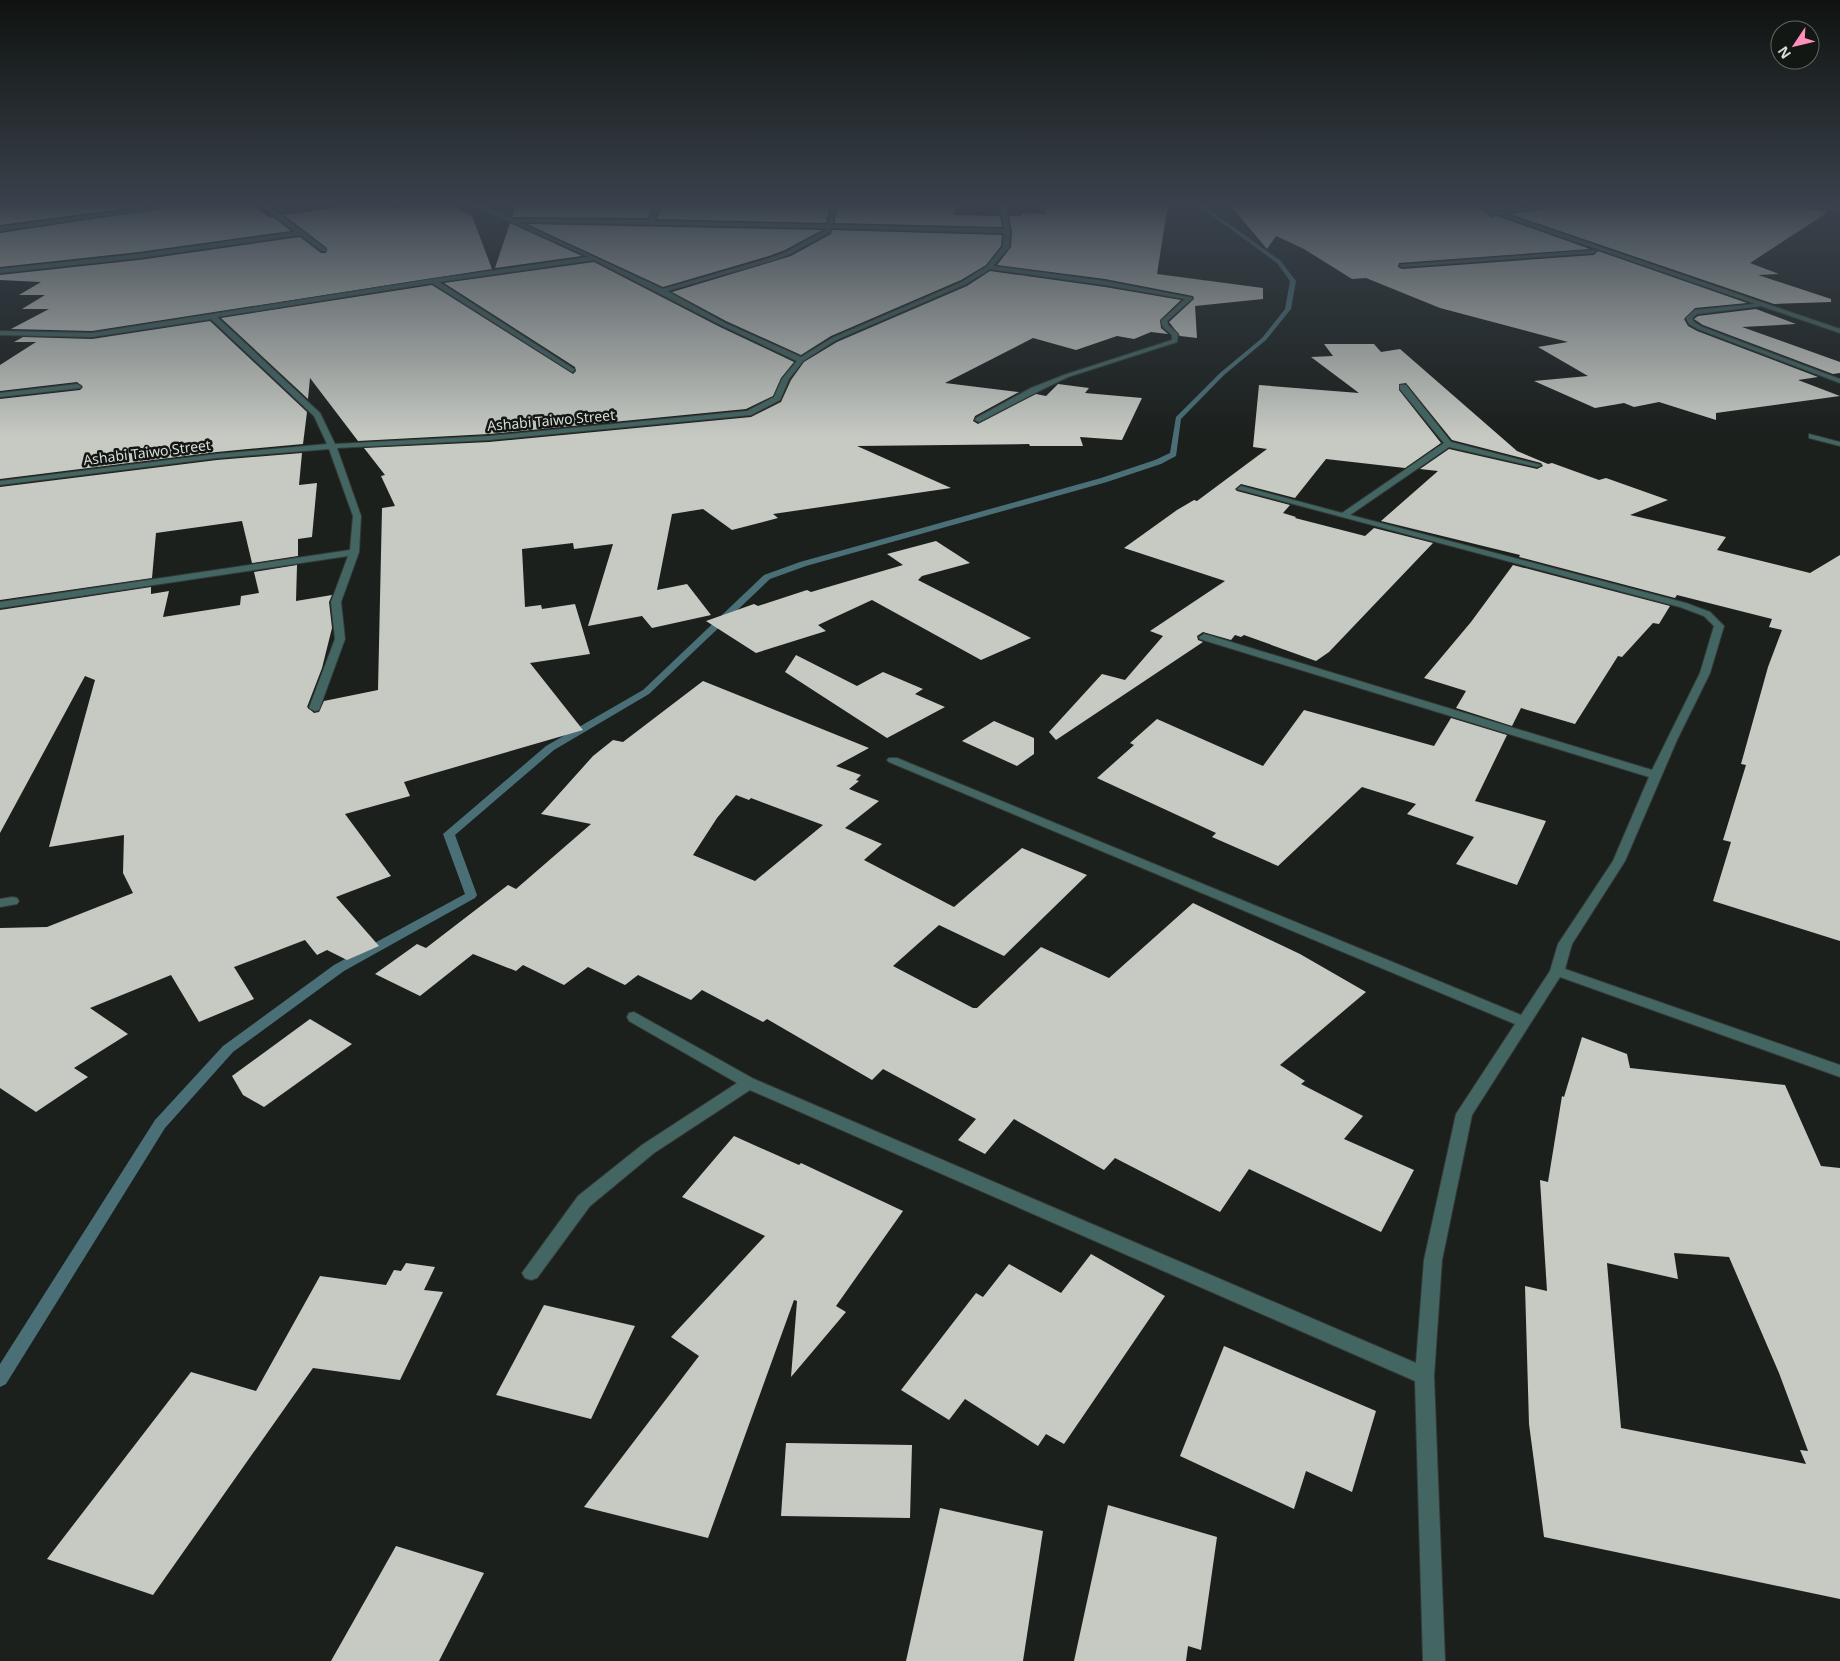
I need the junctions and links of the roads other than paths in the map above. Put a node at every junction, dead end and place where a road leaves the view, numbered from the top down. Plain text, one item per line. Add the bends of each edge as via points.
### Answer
1 (434, 281) edge
2 (431, 282) edge
3 (643, 282) edge
4 (695, 282) edge
5 (968, 282) edge
6 (1094, 282) edge
7 (1693, 282) edge
8 (662, 291) junction
9 (1763, 305) junction
10 (213, 317) junction
11 (1840, 331) edge
12 (0, 333) edge
13 (801, 360) junction
14 (572, 370) dead end
15 (1840, 381) edge
16 (77, 386) dead end
17 (1403, 387) dead end
18 (0, 395) edge
19 (979, 420) dead end
20 (1812, 436) dead end
21 (1448, 444) junction
22 (1840, 444) edge
23 (332, 446) junction
24 (1538, 465) dead end
25 (0, 483) edge
26 (1241, 489) dead end
27 (1343, 516) junction
28 (354, 552) junction
29 (0, 605) edge
30 (1204, 637) dead end
31 (315, 708) dead end
32 (893, 760) dead end
33 (1656, 775) junction
34 (1557, 971) junction
35 (634, 1017) dead end
36 (1524, 1022) junction
37 (1840, 1070) edge
38 (749, 1083) junction
39 (531, 1273) dead end
40 (1424, 1376) junction
41 (1434, 1661) edge

1 - 14 street
2 - 10 street
3 - 8 street
4 - 8 street
5 - 13 street, Ashabi Taiwo Street via 834,339
6 - 19 street via 1190,298 1164,321 1175,334 1175,341 1066,376
7 - 9 street
8 - 13 street via 722,324
9 - 11 street
9 - 15 street via 1695,312 1689,318 1700,328
10 - 12 street via 92,334
10 - 23 street via 317,415
13 - 23 street, Ashabi Taiwo Street via 786,379 777,398 748,413 489,438
16 - 18 street
17 - 21 street
20 - 22 street
21 - 24 street
21 - 27 street
23 - 25 street, Ashabi Taiwo Street via 216,456
23 - 28 street via 358,516
26 - 27 street
27 - 33 street via 1708,614 1719,626 1705,673
28 - 29 street
28 - 31 street via 336,602 340,639
30 - 33 street
32 - 36 street
33 - 34 street via 1619,861 1565,944
34 - 36 street
34 - 37 street
35 - 38 street
36 - 40 street via 1464,1114 1433,1260
38 - 39 street via 648,1149 584,1201
38 - 40 street
40 - 41 street

